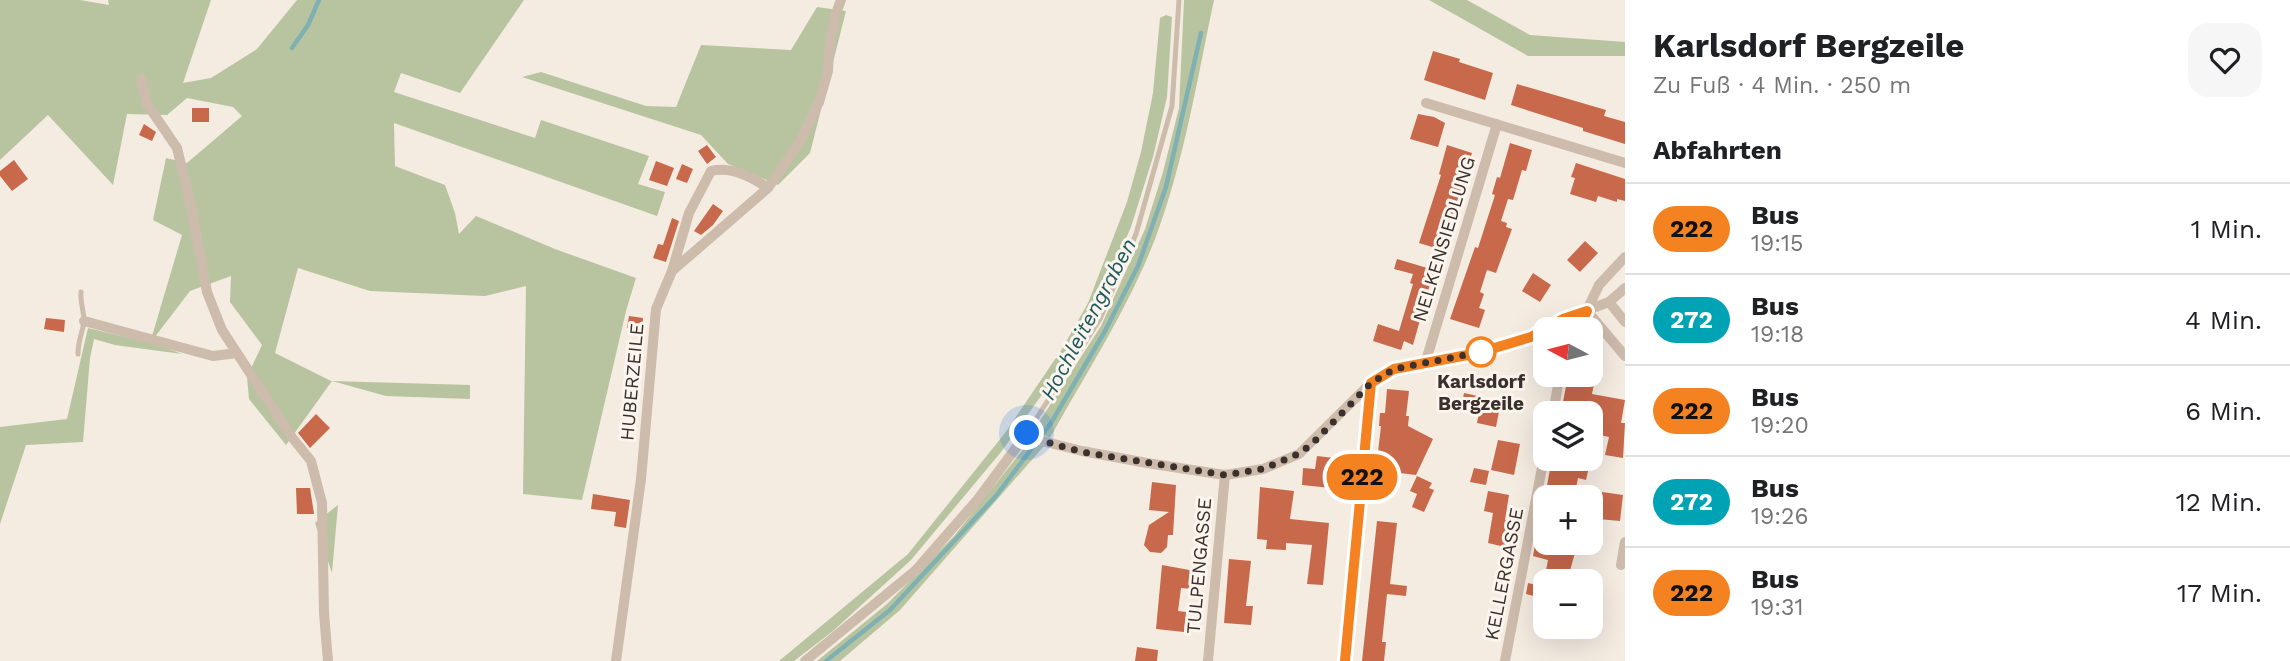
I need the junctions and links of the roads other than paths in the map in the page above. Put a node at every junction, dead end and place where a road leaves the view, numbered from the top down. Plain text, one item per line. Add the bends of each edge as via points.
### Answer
1 (841, 0) edge
2 (1179, 0) edge
3 (141, 79) dead end
4 (1426, 103) dead end
5 (1497, 124) junction
6 (1625, 163) edge
7 (768, 188) junction
8 (1625, 257) edge
9 (672, 271) junction
10 (1625, 288) edge
11 (82, 292) dead end
12 (1609, 302) junction
13 (1587, 311) junction
14 (1584, 317) edge
15 (84, 321) junction
16 (1625, 322) edge
17 (1531, 337) joint
18 (237, 353) junction
19 (78, 354) dead end
20 (1625, 356) edge
21 (1425, 364) junction
22 (1371, 383) junction
23 (1029, 435) junction
24 (1541, 471) edge
25 (1225, 475) junction
26 (1625, 542) edge
27 (1621, 565) dead end
28 (328, 661) edge
29 (616, 661) edge
30 (805, 661) edge
31 (1208, 661) edge
32 (1345, 661) edge
33 (1505, 661) edge

1 - 7 street, HUBERZEILE via 819,102 801,140
2 - 23 lane via 1172,106 1136,234 1100,319
3 - 18 street via 147,104 177,148 207,292
4 - 5 street
5 - 6 street
5 - 21 street, NELKENSIEDLUNG
7 - 9 street, HUBERZEILE
7 - 9 street via 722,168 711,171 688,213
8 - 13 street via 1599,285
9 - 29 street, HUBERZEILE via 656,309 641,479
10 - 12 street
11 - 15 lane
12 - 13 street
12 - 16 street
13 - 14 street
13 - 17 street
13 - 20 street
15 - 18 street via 213,356
15 - 19 lane
17 - 21 street
18 - 28 street via 311,461 322,503
21 - 22 street via 1394,369
22 - 25 street via 1298,454 1263,469
22 - 32 street
23 - 25 street via 1082,452
23 - 30 street via 916,570
24 - 33 street, KELLERGASSE
25 - 31 street, TULPENGASSE
26 - 27 street

